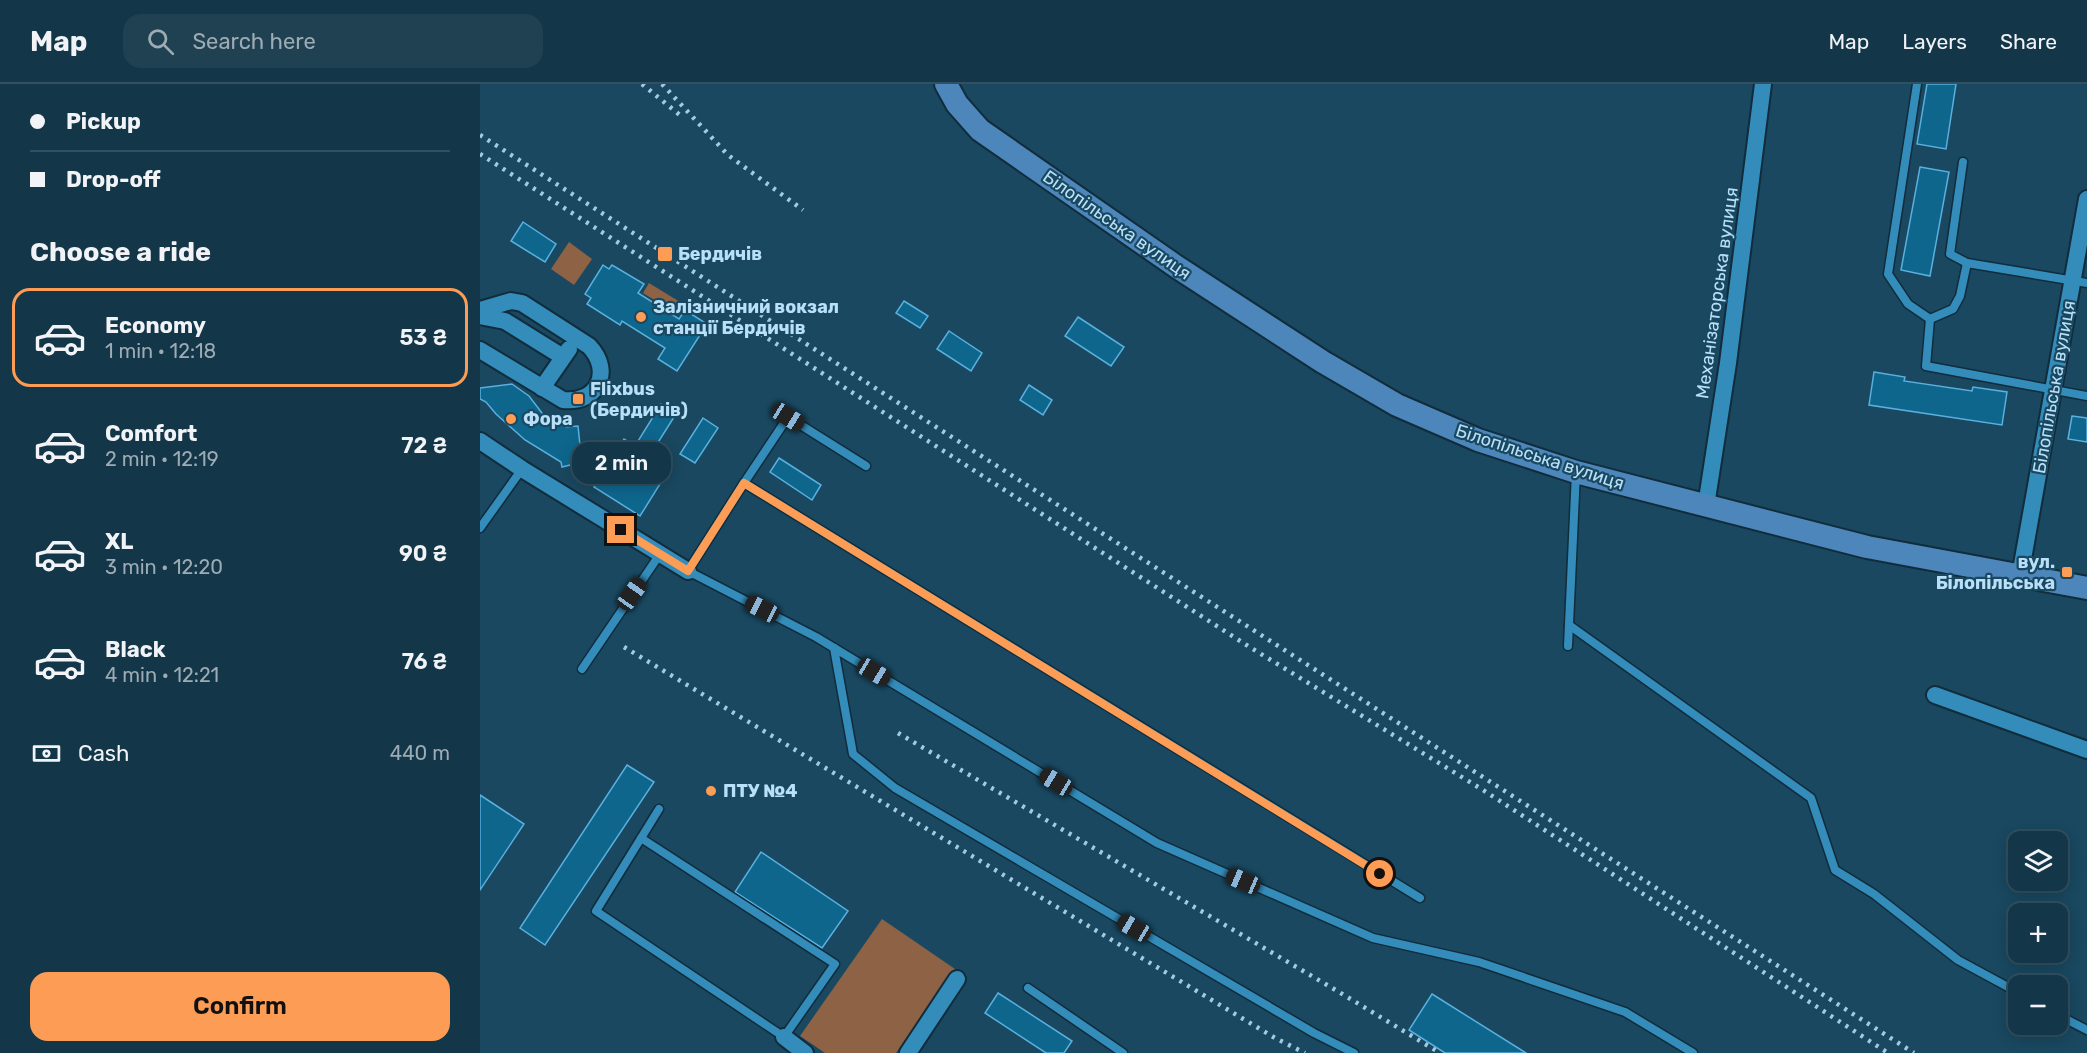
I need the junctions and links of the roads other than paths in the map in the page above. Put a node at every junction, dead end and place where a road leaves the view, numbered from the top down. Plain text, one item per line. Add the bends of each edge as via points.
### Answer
1 (946, 84) edge
2 (1763, 84) edge
3 (1917, 84) edge
4 (1963, 162) dead end
5 (2087, 199) edge
6 (1967, 263) junction
7 (2080, 282) edge
8 (480, 310) edge
9 (480, 316) edge
10 (1930, 319) junction
11 (576, 338) junction
12 (480, 350) edge
13 (563, 357) junction
14 (542, 388) junction
15 (2054, 389) junction
16 (2087, 396) edge
17 (480, 441) edge
18 (866, 466) dead end
19 (522, 469) junction
20 (1576, 472) junction
21 (744, 483) junction
22 (1706, 506) junction
23 (480, 528) edge
24 (660, 554) junction
25 (688, 571) junction
26 (2020, 576) junction
27 (2087, 588) edge
28 (1569, 625) junction
29 (1568, 645) dead end
30 (834, 648) junction
31 (582, 669) dead end
32 (1935, 695) dead end
33 (2087, 750) edge
34 (659, 808) dead end
35 (641, 838) junction
36 (1420, 898) dead end
37 (957, 980) dead end
38 (2008, 987) edge
39 (1028, 988) dead end
40 (2068, 1020) edge
41 (2087, 1030) edge
42 (784, 1037) junction
43 (805, 1053) edge
44 (908, 1053) edge
45 (1123, 1053) edge
46 (1354, 1053) edge
47 (1693, 1053) edge

1 - 20 main road, Білопільська вулиця via 957,104 980,130 1177,267 1323,362 1397,405 1478,440
2 - 22 street, Механізаторська вулиця
3 - 10 lane via 1888,274 1908,304
4 - 6 lane via 1950,254
5 - 7 street, Білопільська вулиця
6 - 7 lane
6 - 10 lane via 1953,309
7 - 15 street, Білопільська вулиця
8 - 11 street via 517,301
9 - 13 street via 505,321
10 - 15 lane via 1926,366
11 - 13 street
11 - 14 street via 596,353 601,374 598,384 592,392 573,401 562,400
12 - 14 street
13 - 14 street
15 - 16 lane
15 - 26 street, Білопільська вулиця
17 - 19 street
18 - 21 lane via 788,417
19 - 23 lane
19 - 24 street
20 - 22 main road, Білопільська вулиця
20 - 28 lane
21 - 25 lane
21 - 36 lane
22 - 26 main road, Білопільська вулиця via 1867,547
24 - 25 street
24 - 31 lane
25 - 30 lane
26 - 27 main road, Білопільська вулиця
28 - 29 lane
28 - 38 lane via 1811,798 1835,870 1874,894 1958,960
30 - 46 lane via 854,754 895,788
30 - 47 lane via 1157,843 1373,938 1479,962 1626,1012
32 - 33 street
34 - 35 lane
35 - 42 lane via 596,911
35 - 42 lane via 835,964
37 - 44 street
39 - 45 lane
40 - 41 lane
42 - 43 street

